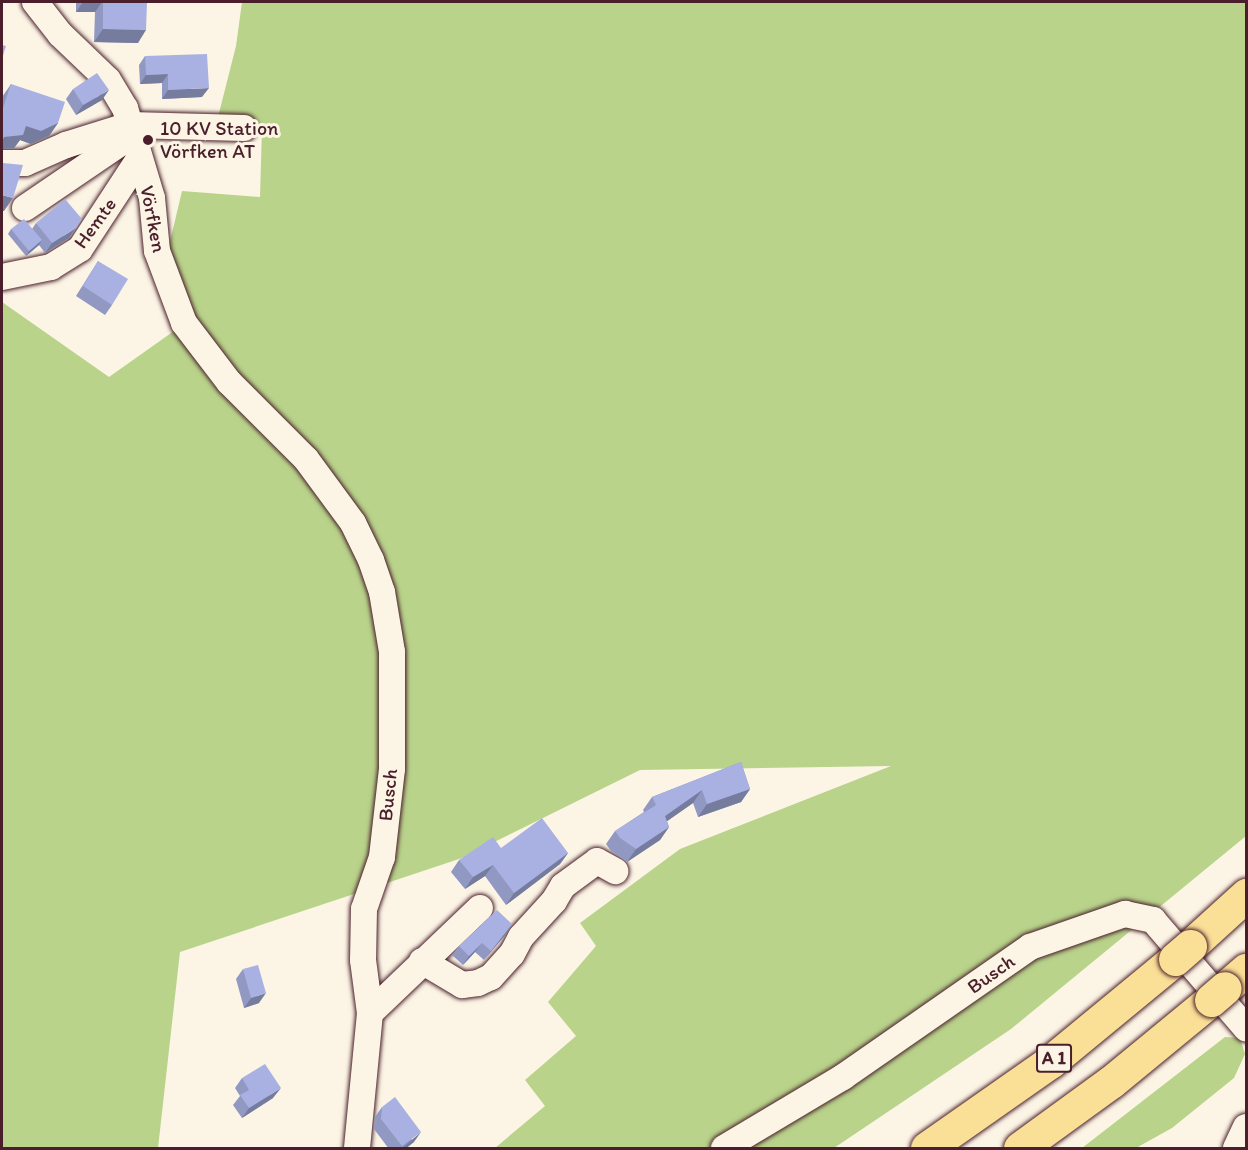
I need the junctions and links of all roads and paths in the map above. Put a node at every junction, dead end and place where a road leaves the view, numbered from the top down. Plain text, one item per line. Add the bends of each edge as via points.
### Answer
1 (35, 2) edge
2 (132, 129) junction
3 (244, 129) dead end
4 (139, 159) junction
5 (2, 163) edge
6 (25, 208) dead end
7 (2, 277) edge
8 (306, 459) joint
9 (615, 871) dead end
10 (1246, 895) edge
11 (480, 908) dead end
12 (422, 961) junction
13 (1228, 986) edge
14 (370, 1013) junction
15 (1246, 1028) edge
16 (1246, 1127) edge
17 (357, 1149) edge
18 (724, 1149) edge
19 (927, 1149) edge
20 (1020, 1149) edge
21 (1236, 1149) edge

1 - 2 street, Vörfken via 60,34 108,80
2 - 3 street
2 - 4 street, Vörfken
2 - 5 street via 66,145 25,163
2 - 6 street
4 - 7 street, Hemte via 80,249 51,267
4 - 8 street, Vörfken via 152,198 157,251 184,323 229,382
8 - 14 street, Busch via 352,523 371,560 382,592 392,652 392,769 381,857 364,909 363,960
9 - 12 street via 597,861 563,886 491,977 462,984
10 - 19 highway, A 1 via 1183,953 1050,1062
11 - 12 street
12 - 14 street
13 - 20 highway via 1111,1082
14 - 17 street, Busch
15 - 18 street, Busch via 1153,920 1125,914 1030,947 843,1077
16 - 21 street

